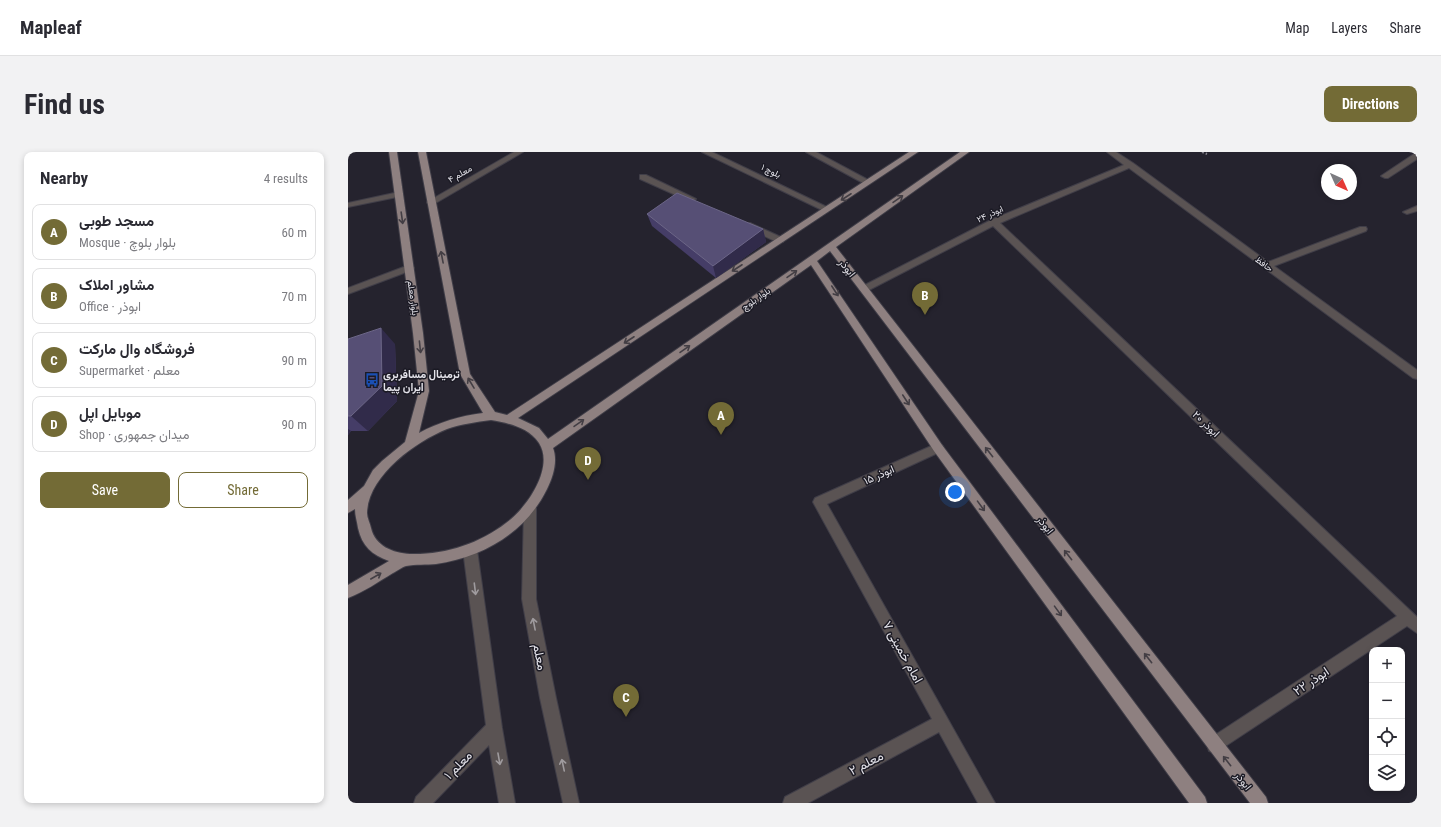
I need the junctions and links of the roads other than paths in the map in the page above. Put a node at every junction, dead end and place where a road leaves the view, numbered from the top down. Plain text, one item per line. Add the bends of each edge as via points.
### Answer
1 (393, 152) edge
2 (422, 152) edge
3 (519, 152) edge
4 (706, 152) edge
5 (810, 152) edge
6 (914, 152) edge
7 (965, 152) edge
8 (1111, 152) edge
9 (1417, 156) edge
10 (1130, 166) junction
11 (1385, 176) dead end
12 (643, 177) dead end
13 (868, 182) junction
14 (399, 194) junction
15 (431, 202) junction
16 (701, 204) edge
17 (348, 205) edge
18 (1417, 208) edge
19 (826, 209) junction
20 (1408, 212) dead end
21 (994, 222) junction
22 (744, 224) edge
23 (1363, 229) dead end
24 (780, 240) junction
25 (831, 246) junction
26 (812, 260) junction
27 (1267, 266) junction
28 (409, 268) junction
29 (864, 290) junction
30 (348, 291) edge
31 (1417, 375) edge
32 (491, 416) junction
33 (510, 418) junction
34 (410, 444) junction
35 (547, 446) junction
36 (938, 448) junction
37 (368, 489) junction
38 (819, 502) joint
39 (348, 508) edge
40 (530, 508) junction
41 (470, 550) junction
42 (404, 560) junction
43 (348, 592) edge
44 (1412, 622) edge
45 (942, 722) junction
46 (494, 728) junction
47 (1215, 745) junction
48 (422, 803) edge
49 (507, 803) edge
50 (571, 803) edge
51 (791, 803) edge
52 (987, 803) edge
53 (1199, 803) edge
54 (1260, 803) edge

1 - 14 main road, بلوار معلم
2 - 15 main road
3 - 15 street, معلم ۴
4 - 19 street, بلوچ ۱
5 - 13 street
6 - 13 main road
25 -> 7 main road, بلوار بلوچ
8 - 10 street, حافظ
9 - 11 street
10 - 21 street, ابوذر ۲۴
10 - 27 street, حافظ
12 - 16 street
13 -> 19 main road
14 - 17 street
14 -> 28 main road, بلوار معلم
32 -> 15 main road via 465,374
18 - 20 street
19 - 24 main road
21 - 29 street, ابوذر ۲۴
21 - 44 street, ابوذر ۲۰
22 - 24 street
23 - 27 street
24 -> 33 main road
25 - 26 main road, بلوار بلوچ
25 - 29 main road, ابوذر
35 -> 26 main road, بلوار بلوچ
26 -> 36 main road
27 - 31 street, حافظ
28 - 30 street
28 -> 34 main road, بلوار معلم via 424,391
47 -> 29 main road, ابوذر
32 - 33 main road
32 - 34 main road via 439,427
33 - 35 main road via 537,432
34 - 37 main road via 385,465
35 - 40 main road via 550,461 545,483
36 - 38 street, ابوذر ۱۵
36 -> 53 main road
37 - 39 main road
37 - 42 main road via 361,515 367,538 382,553
38 - 45 street, امام خمینی ۷
40 - 41 main road via 508,529
50 -> 40 street, معلم via 529,599
41 - 42 main road via 433,560
41 -> 46 street
43 -> 42 main road
44 - 47 street, ابوذر ۲۲
45 - 51 street, معلم ۲
45 - 52 street, امام خمینی ۷
46 - 48 street, معلم ۱
46 -> 49 street
54 -> 47 main road, ابوذر

